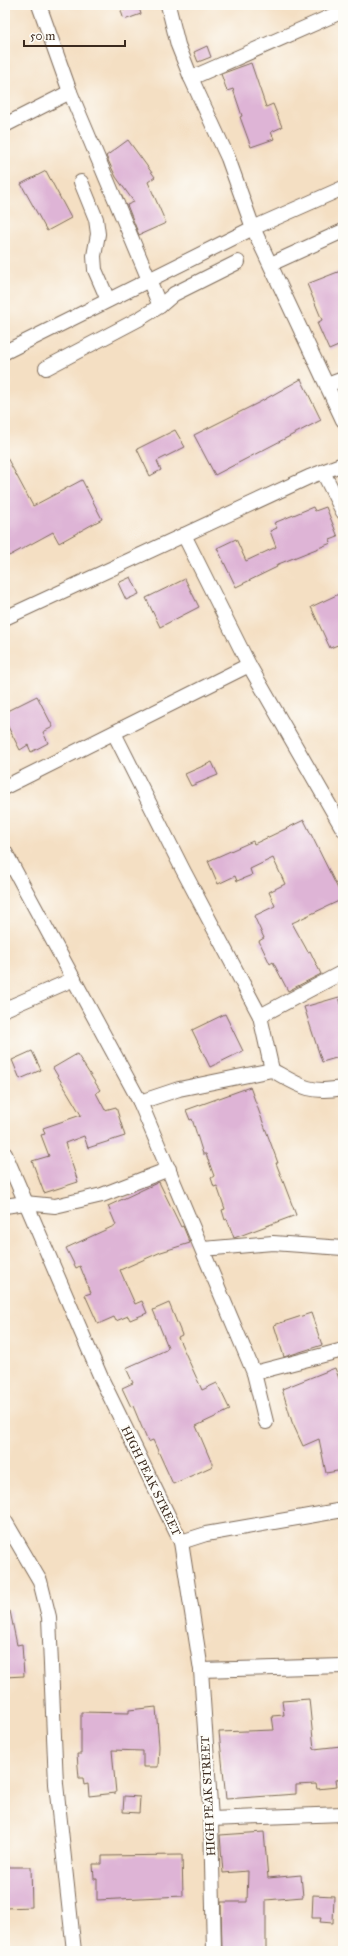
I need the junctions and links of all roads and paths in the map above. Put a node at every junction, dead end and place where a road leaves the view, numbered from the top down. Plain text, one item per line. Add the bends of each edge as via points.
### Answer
1 (39, 5) edge
2 (168, 5) edge
3 (343, 11) edge
4 (191, 78) junction
5 (70, 92) junction
6 (5, 125) edge
7 (81, 182) dead end
8 (343, 188) edge
9 (253, 228) junction
10 (343, 231) edge
11 (238, 262) dead end
12 (271, 264) junction
13 (149, 280) junction
14 (108, 300) junction
15 (160, 306) junction
16 (5, 352) edge
17 (46, 368) dead end
18 (343, 379) edge
19 (327, 385) junction
20 (343, 420) edge
21 (343, 464) edge
22 (323, 472) junction
23 (343, 512) edge
24 (184, 536) junction
25 (5, 618) edge
26 (249, 665) junction
27 (114, 733) junction
28 (5, 787) edge
29 (343, 829) edge
30 (5, 852) edge
31 (343, 972) edge
32 (74, 979) junction
33 (5, 1009) edge
34 (260, 1016) junction
35 (272, 1070) junction
36 (343, 1088) edge
37 (140, 1102) junction
38 (5, 1154) edge
39 (169, 1169) junction
40 (25, 1203) junction
41 (5, 1206) edge
42 (343, 1248) edge
43 (203, 1249) junction
44 (343, 1350) edge
45 (254, 1373) junction
46 (266, 1422) dead end
47 (343, 1510) edge
48 (5, 1521) edge
49 (181, 1542) junction
50 (343, 1666) edge
51 (201, 1670) junction
52 (343, 1814) edge
53 (211, 1819) junction
54 (74, 1951) edge
55 (214, 1951) edge

1 - 5 street
2 - 4 street via 178,45
3 - 4 street
4 - 9 street via 228,158
5 - 6 street
5 - 13 street
7 - 14 street via 97,228 95,270
8 - 9 street
9 - 12 street
9 - 13 street
10 - 12 street
11 - 15 street via 174,294
12 - 19 street
13 - 14 street
13 - 15 street
14 - 16 street
15 - 17 street
18 - 19 street
19 - 20 street
21 - 22 street
22 - 23 street
22 - 24 street
24 - 25 street
24 - 26 street
26 - 27 street
26 - 29 street
27 - 28 street
27 - 34 street
30 - 32 street
31 - 34 street
32 - 33 street
32 - 37 street
34 - 35 street
35 - 36 street via 311,1090
35 - 37 street via 179,1089
37 - 39 street
38 - 40 street, HIGH PEAK STREET
39 - 40 street via 102,1194 55,1206
39 - 43 street
40 - 41 street
40 - 49 street, HIGH PEAK STREET via 102,1380
42 - 43 street via 273,1243
43 - 45 street
44 - 45 street
45 - 46 street
47 - 49 street via 206,1534
48 - 54 street via 40,1580 49,1617 56,1784
49 - 51 street, HIGH PEAK STREET
50 - 51 street
51 - 53 street, HIGH PEAK STREET
52 - 53 street
53 - 55 street, HIGH PEAK STREET

